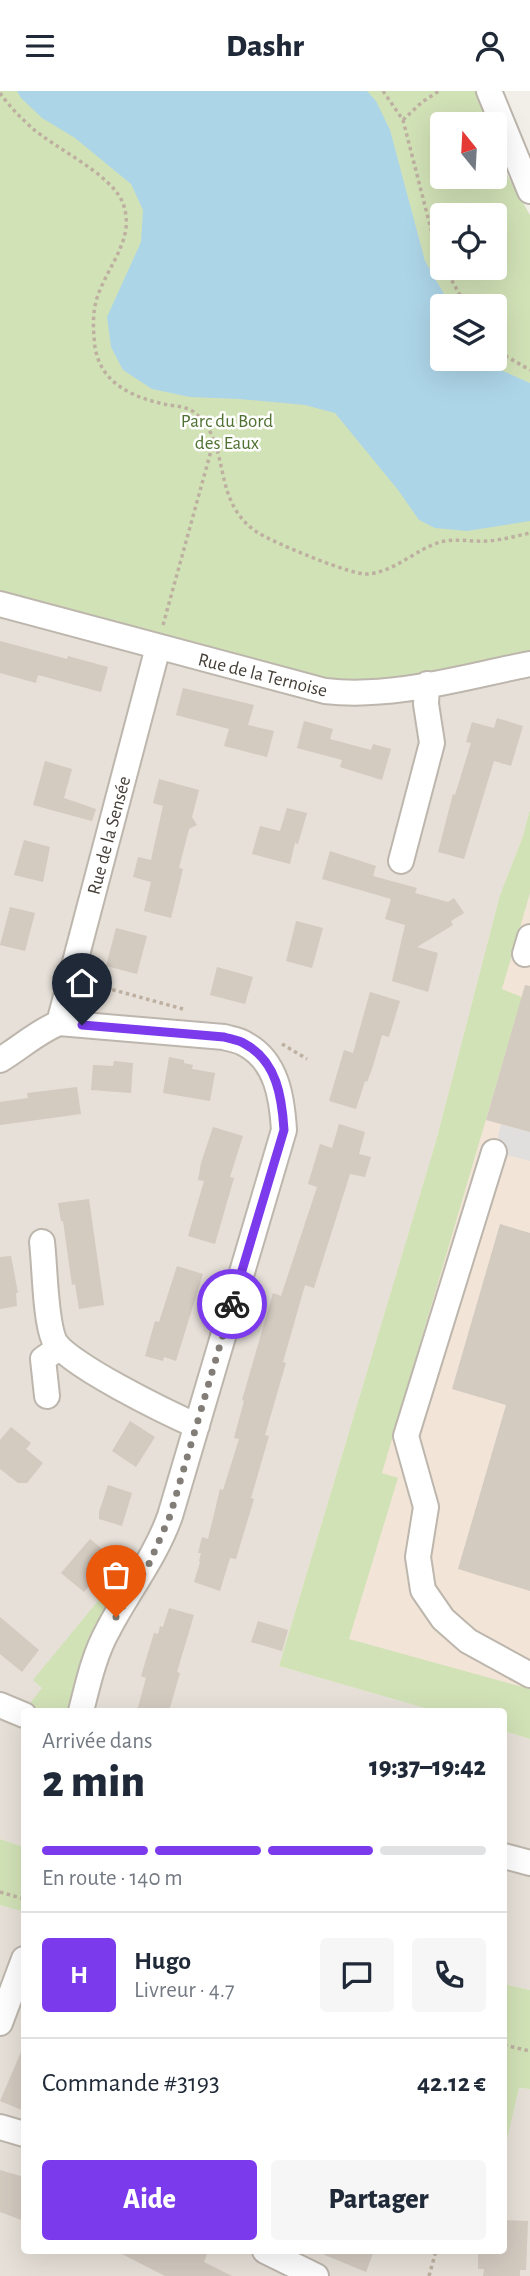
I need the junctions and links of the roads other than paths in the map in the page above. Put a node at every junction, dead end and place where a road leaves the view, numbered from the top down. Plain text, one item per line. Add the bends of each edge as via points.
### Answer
1 (489, 91) edge
2 (502, 91) edge
3 (499, 112) edge
4 (503, 112) edge
5 (508, 136) edge
6 (530, 191) edge
7 (0, 604) edge
8 (160, 639) junction
9 (530, 664) edge
10 (427, 684) junction
11 (401, 861) dead end
12 (59, 1023) junction
13 (0, 1060) edge
14 (494, 1152) dead end
15 (42, 1243) dead end
16 (59, 1348) junction
17 (47, 1396) dead end
18 (197, 1426) junction
19 (530, 1675) edge
20 (0, 1705) edge
21 (82, 1708) edge
22 (21, 1714) edge
23 (507, 1857) edge
24 (530, 1863) edge
25 (21, 1967) edge
26 (0, 2023) edge
27 (0, 2126) edge
28 (21, 2133) edge
29 (274, 2254) edge
30 (307, 2265) edge

1 - 3 street
2 - 4 street
5 - 6 street
7 - 8 street, Rue de la Ternoise
8 - 10 street, Rue de la Ternoise via 325,691 353,695
8 - 12 street, Rue de la Sensée
9 - 10 street, Rue de la Ternoise
10 - 11 street via 432,743
12 - 13 street
12 - 18 street via 224,1037 245,1043 265,1060 276,1081 284,1130
14 - 19 street via 407,1436 426,1507 418,1557 423,1590 443,1619 468,1641
15 - 16 street via 52,1332
16 - 17 street via 43,1359
16 - 18 street via 159,1409
18 - 21 street via 162,1537 107,1630
20 - 22 street
23 - 24 street
25 - 26 street
27 - 28 street
29 - 30 street

